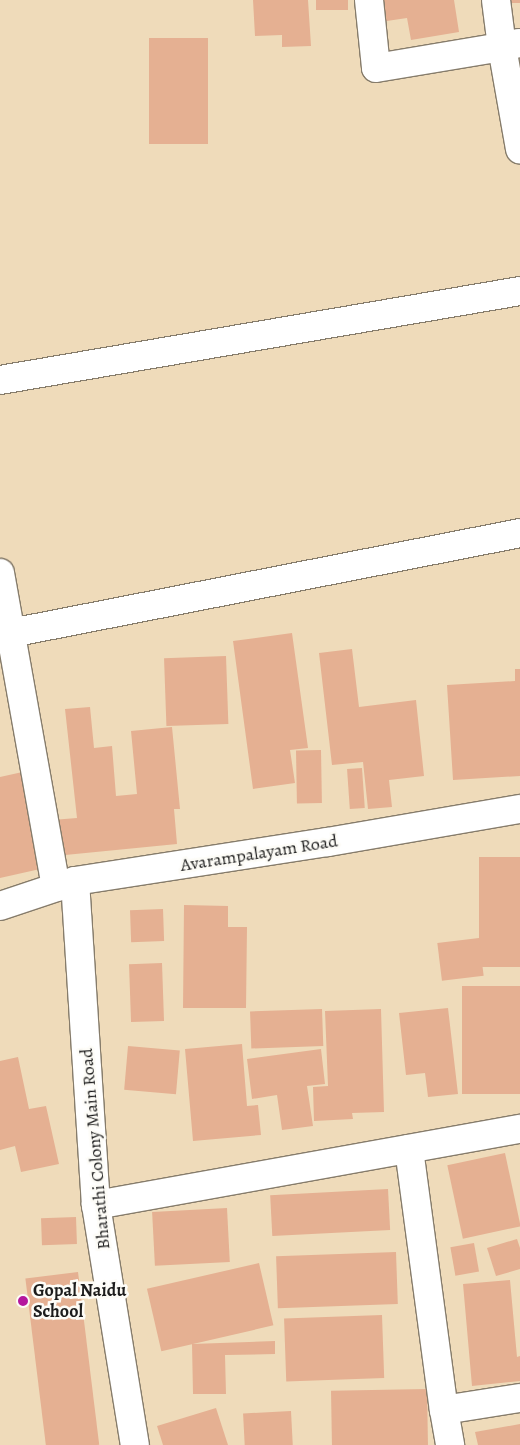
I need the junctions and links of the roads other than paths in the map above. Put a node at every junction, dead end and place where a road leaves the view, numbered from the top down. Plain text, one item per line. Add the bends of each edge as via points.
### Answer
1 (369, 0) edge
2 (496, 0) edge
3 (511, 45) edge
4 (520, 149) edge
5 (520, 291) edge
6 (0, 380) edge
7 (520, 533) edge
8 (0, 573) edge
9 (11, 634) junction
10 (520, 809) edge
11 (66, 884) junction
12 (0, 906) edge
13 (520, 1129) edge
14 (409, 1149) junction
15 (96, 1205) junction
16 (520, 1398) edge
17 (444, 1410) junction
18 (135, 1445) edge
19 (450, 1445) edge

1 - 3 street via 376,68
2 - 3 street
3 - 4 street
5 - 6 street
7 - 9 street
8 - 9 street, Bharathi Colony Main Road
9 - 11 street, Bharathi Colony Main Road
10 - 11 street, Avarampalayam Road
11 - 12 street, Avarampalayam Road
11 - 15 street, Bharathi Colony Main Road
13 - 14 street
14 - 15 street
14 - 17 street
15 - 18 street, Bharathi Colony Main Road
16 - 17 street
17 - 19 street

